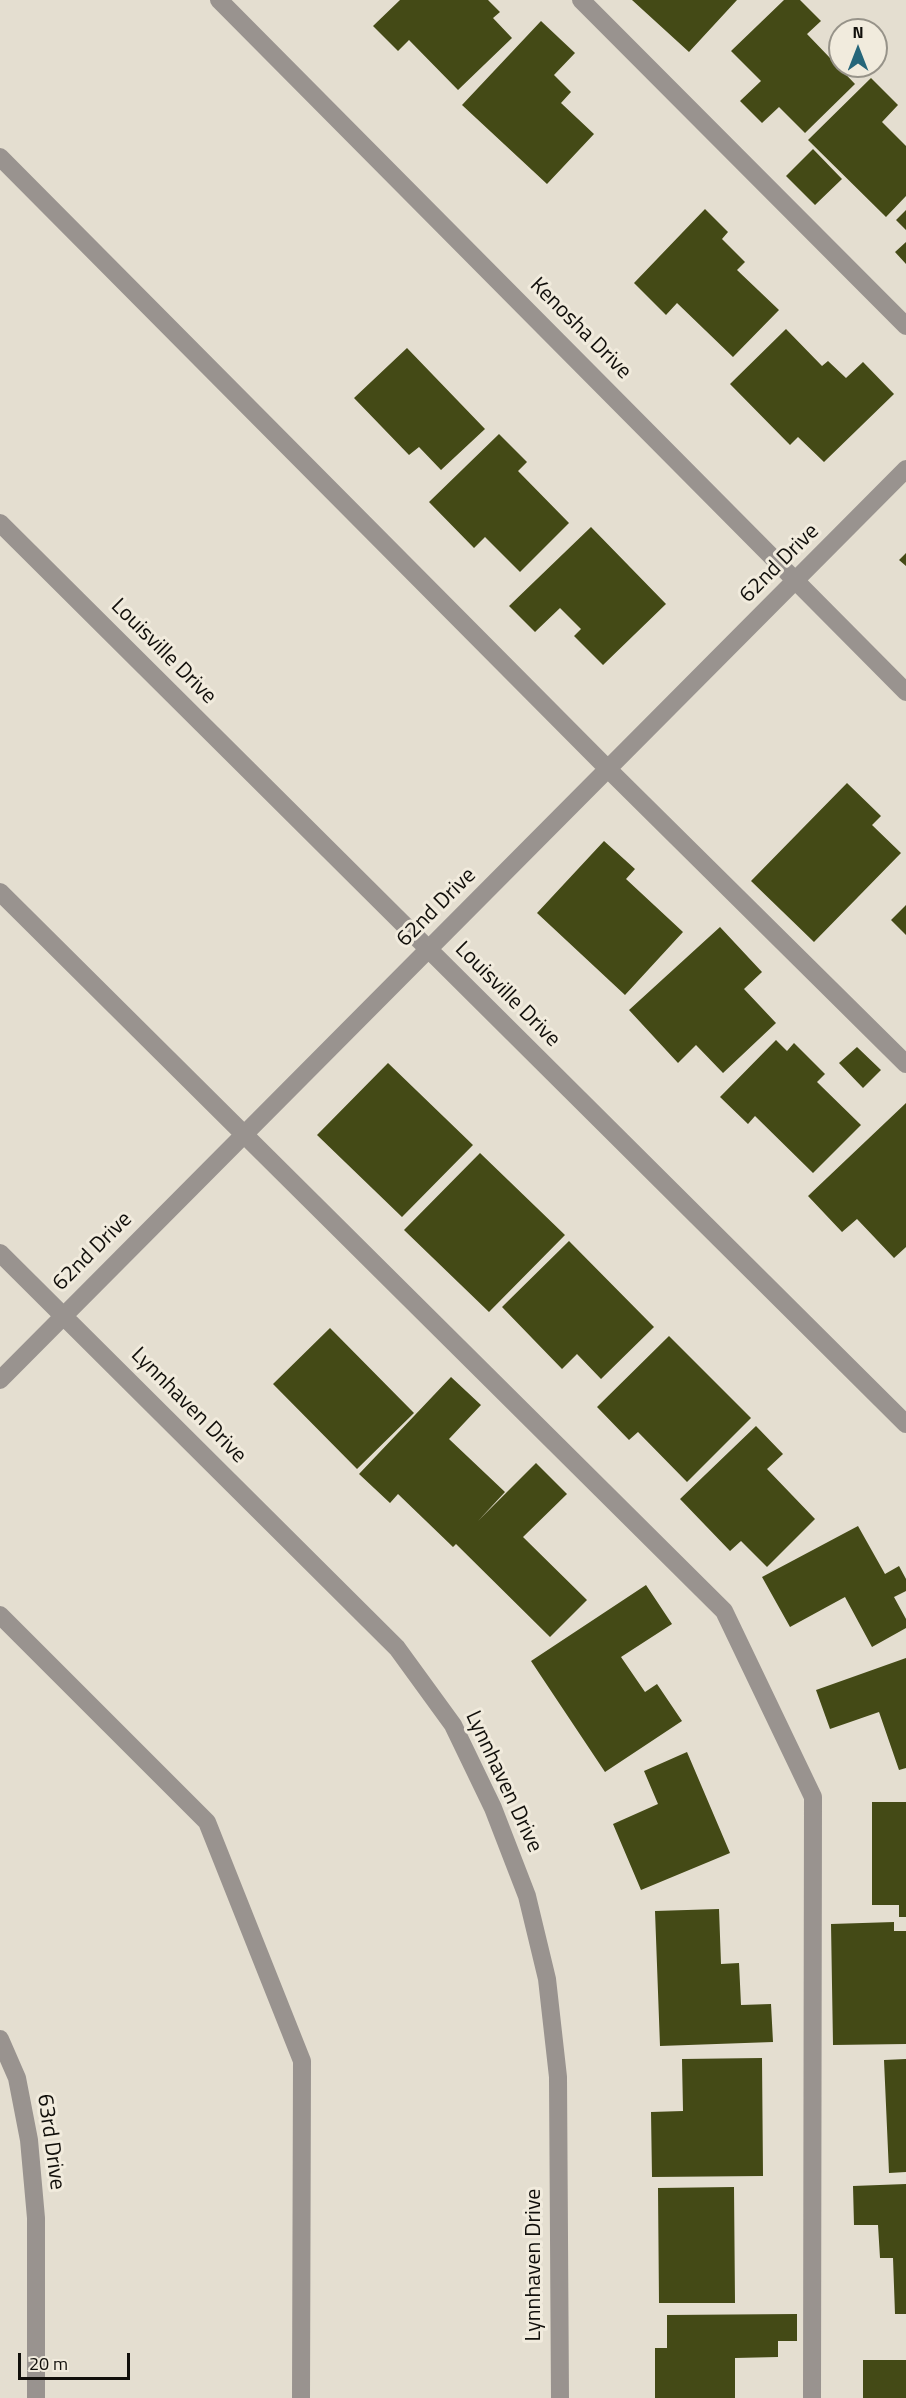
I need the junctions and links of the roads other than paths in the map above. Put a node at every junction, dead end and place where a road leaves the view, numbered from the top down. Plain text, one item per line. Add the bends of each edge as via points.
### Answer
1 (219, 0) edge
2 (581, 0) edge
3 (0, 157) edge
4 (906, 326) edge
5 (906, 469) edge
6 (0, 523) edge
7 (796, 582) junction
8 (906, 692) edge
9 (609, 770) junction
10 (0, 892) edge
11 (428, 951) junction
12 (906, 1064) edge
13 (245, 1134) junction
14 (0, 1253) edge
15 (63, 1316) junction
16 (0, 1380) edge
17 (906, 1424) edge
18 (0, 1615) edge
19 (0, 2040) edge
20 (36, 2398) edge
21 (301, 2398) edge
22 (560, 2398) edge
23 (812, 2398) edge

1 - 7 street, Kenosha Drive
2 - 4 street
3 - 9 street
5 - 7 street, 62nd Drive
6 - 11 street, Louisville Drive
7 - 8 street, Kenosha Drive
7 - 9 street, 62nd Drive
9 - 11 street, 62nd Drive
9 - 12 street
10 - 13 street
11 - 13 street, 62nd Drive
11 - 17 street, Louisville Drive
13 - 15 street, 62nd Drive
13 - 23 street via 724,1611 813,1797
14 - 15 street, Lynnhaven Drive
15 - 16 street, 62nd Drive
15 - 22 street, Lynnhaven Drive via 397,1648 453,1725 494,1808 527,1896 549,2001 558,2077
18 - 21 street via 207,1822 303,2061
19 - 20 street, 63rd Drive via 17,2078 29,2140 36,2218

